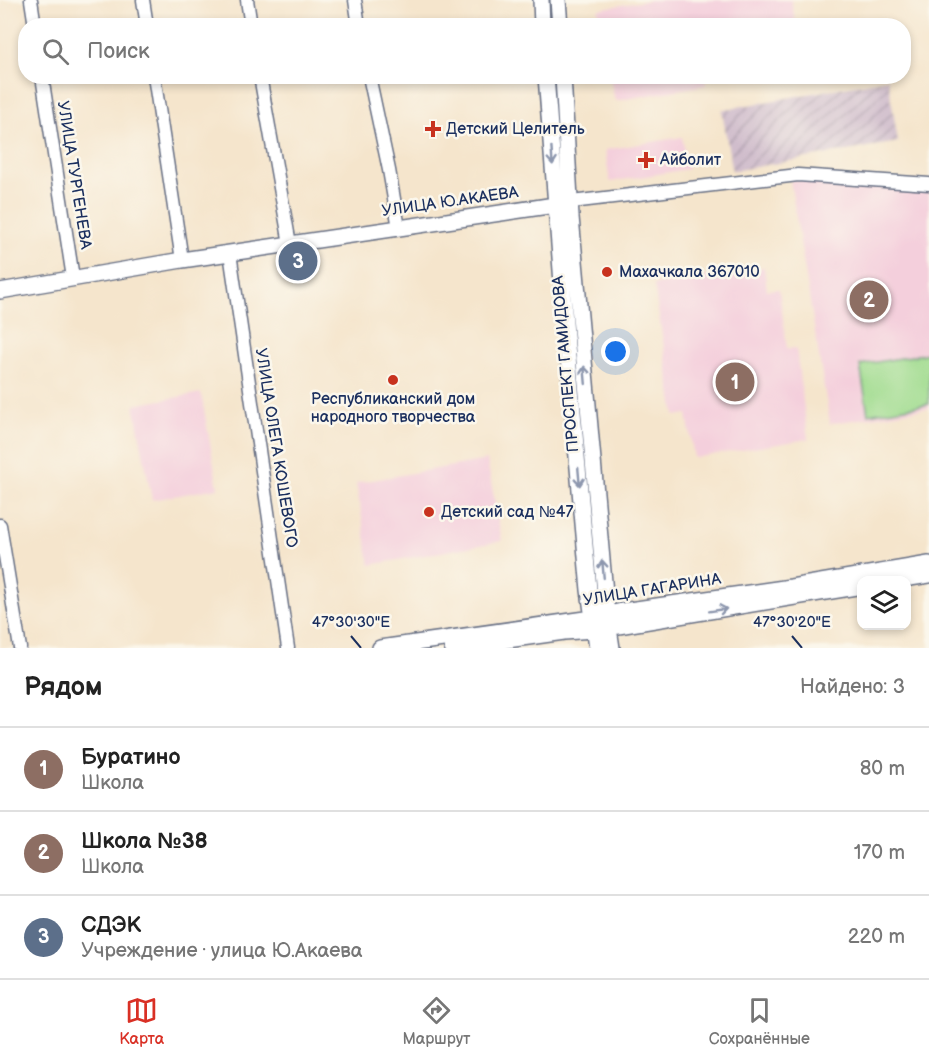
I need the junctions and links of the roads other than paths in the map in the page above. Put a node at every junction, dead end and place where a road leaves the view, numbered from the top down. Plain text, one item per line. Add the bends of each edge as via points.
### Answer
1 (31, 0) edge
2 (143, 0) edge
3 (247, 0) edge
4 (355, 0) edge
5 (542, 0) edge
6 (558, 0) edge
7 (33, 18) edge
8 (146, 18) edge
9 (250, 18) edge
10 (358, 18) edge
11 (542, 18) edge
12 (559, 18) edge
13 (43, 84) edge
14 (155, 84) edge
15 (261, 84) edge
16 (371, 84) edge
17 (547, 84) edge
18 (562, 84) edge
19 (929, 184) edge
20 (562, 204) junction
21 (399, 228) junction
22 (290, 244) junction
23 (230, 253) junction
24 (182, 260) junction
25 (73, 278) junction
26 (0, 291) edge
27 (0, 525) edge
28 (929, 564) edge
29 (929, 575) edge
30 (911, 578) edge
31 (857, 587) edge
32 (601, 622) junction
33 (20, 648) edge
34 (288, 648) edge
35 (380, 648) edge
36 (452, 648) edge
37 (597, 648) edge
38 (612, 648) edge

1 - 7 street
2 - 8 street
3 - 9 street
4 - 10 street
5 - 11 main road
6 - 12 main road
13 - 25 street, УЛИЦА ТУРГЕНЕВА
14 - 24 street
15 - 22 street
16 - 21 street
17 -> 20 main road, ПРОСПЕКТ ГАМИДОВА
18 - 20 main road, ПРОСПЕКТ ГАМИДОВА
19 - 20 street, УЛИЦА Ю.АКАЕВА via 798,175
20 - 21 main road, УЛИЦА Ю.АКАЕВА
20 - 32 main road, ПРОСПЕКТ ГАМИДОВА
21 - 22 main road, УЛИЦА Ю.АКАЕВА
22 - 23 main road, УЛИЦА Ю.АКАЕВА
23 - 24 main road, УЛИЦА Ю.АКАЕВА
23 - 34 street, УЛИЦА ОЛЕГА КОШЕВОГО
24 - 25 main road, УЛИЦА Ю.АКАЕВА
25 - 26 main road, УЛИЦА Ю.АКАЕВА
27 - 33 street
28 - 32 main road, УЛИЦА ГАГАРИНА
29 - 30 main road
32 -> 31 main road, УЛИЦА ГАГАРИНА
32 - 35 main road, УЛИЦА ГАГАРИНА
32 - 36 main road, УЛИЦА ГАГАРИНА via 564,632
32 - 37 main road, ПРОСПЕКТ ГАМИДОВА
32 - 38 main road, ПРОСПЕКТ ГАМИДОВА

